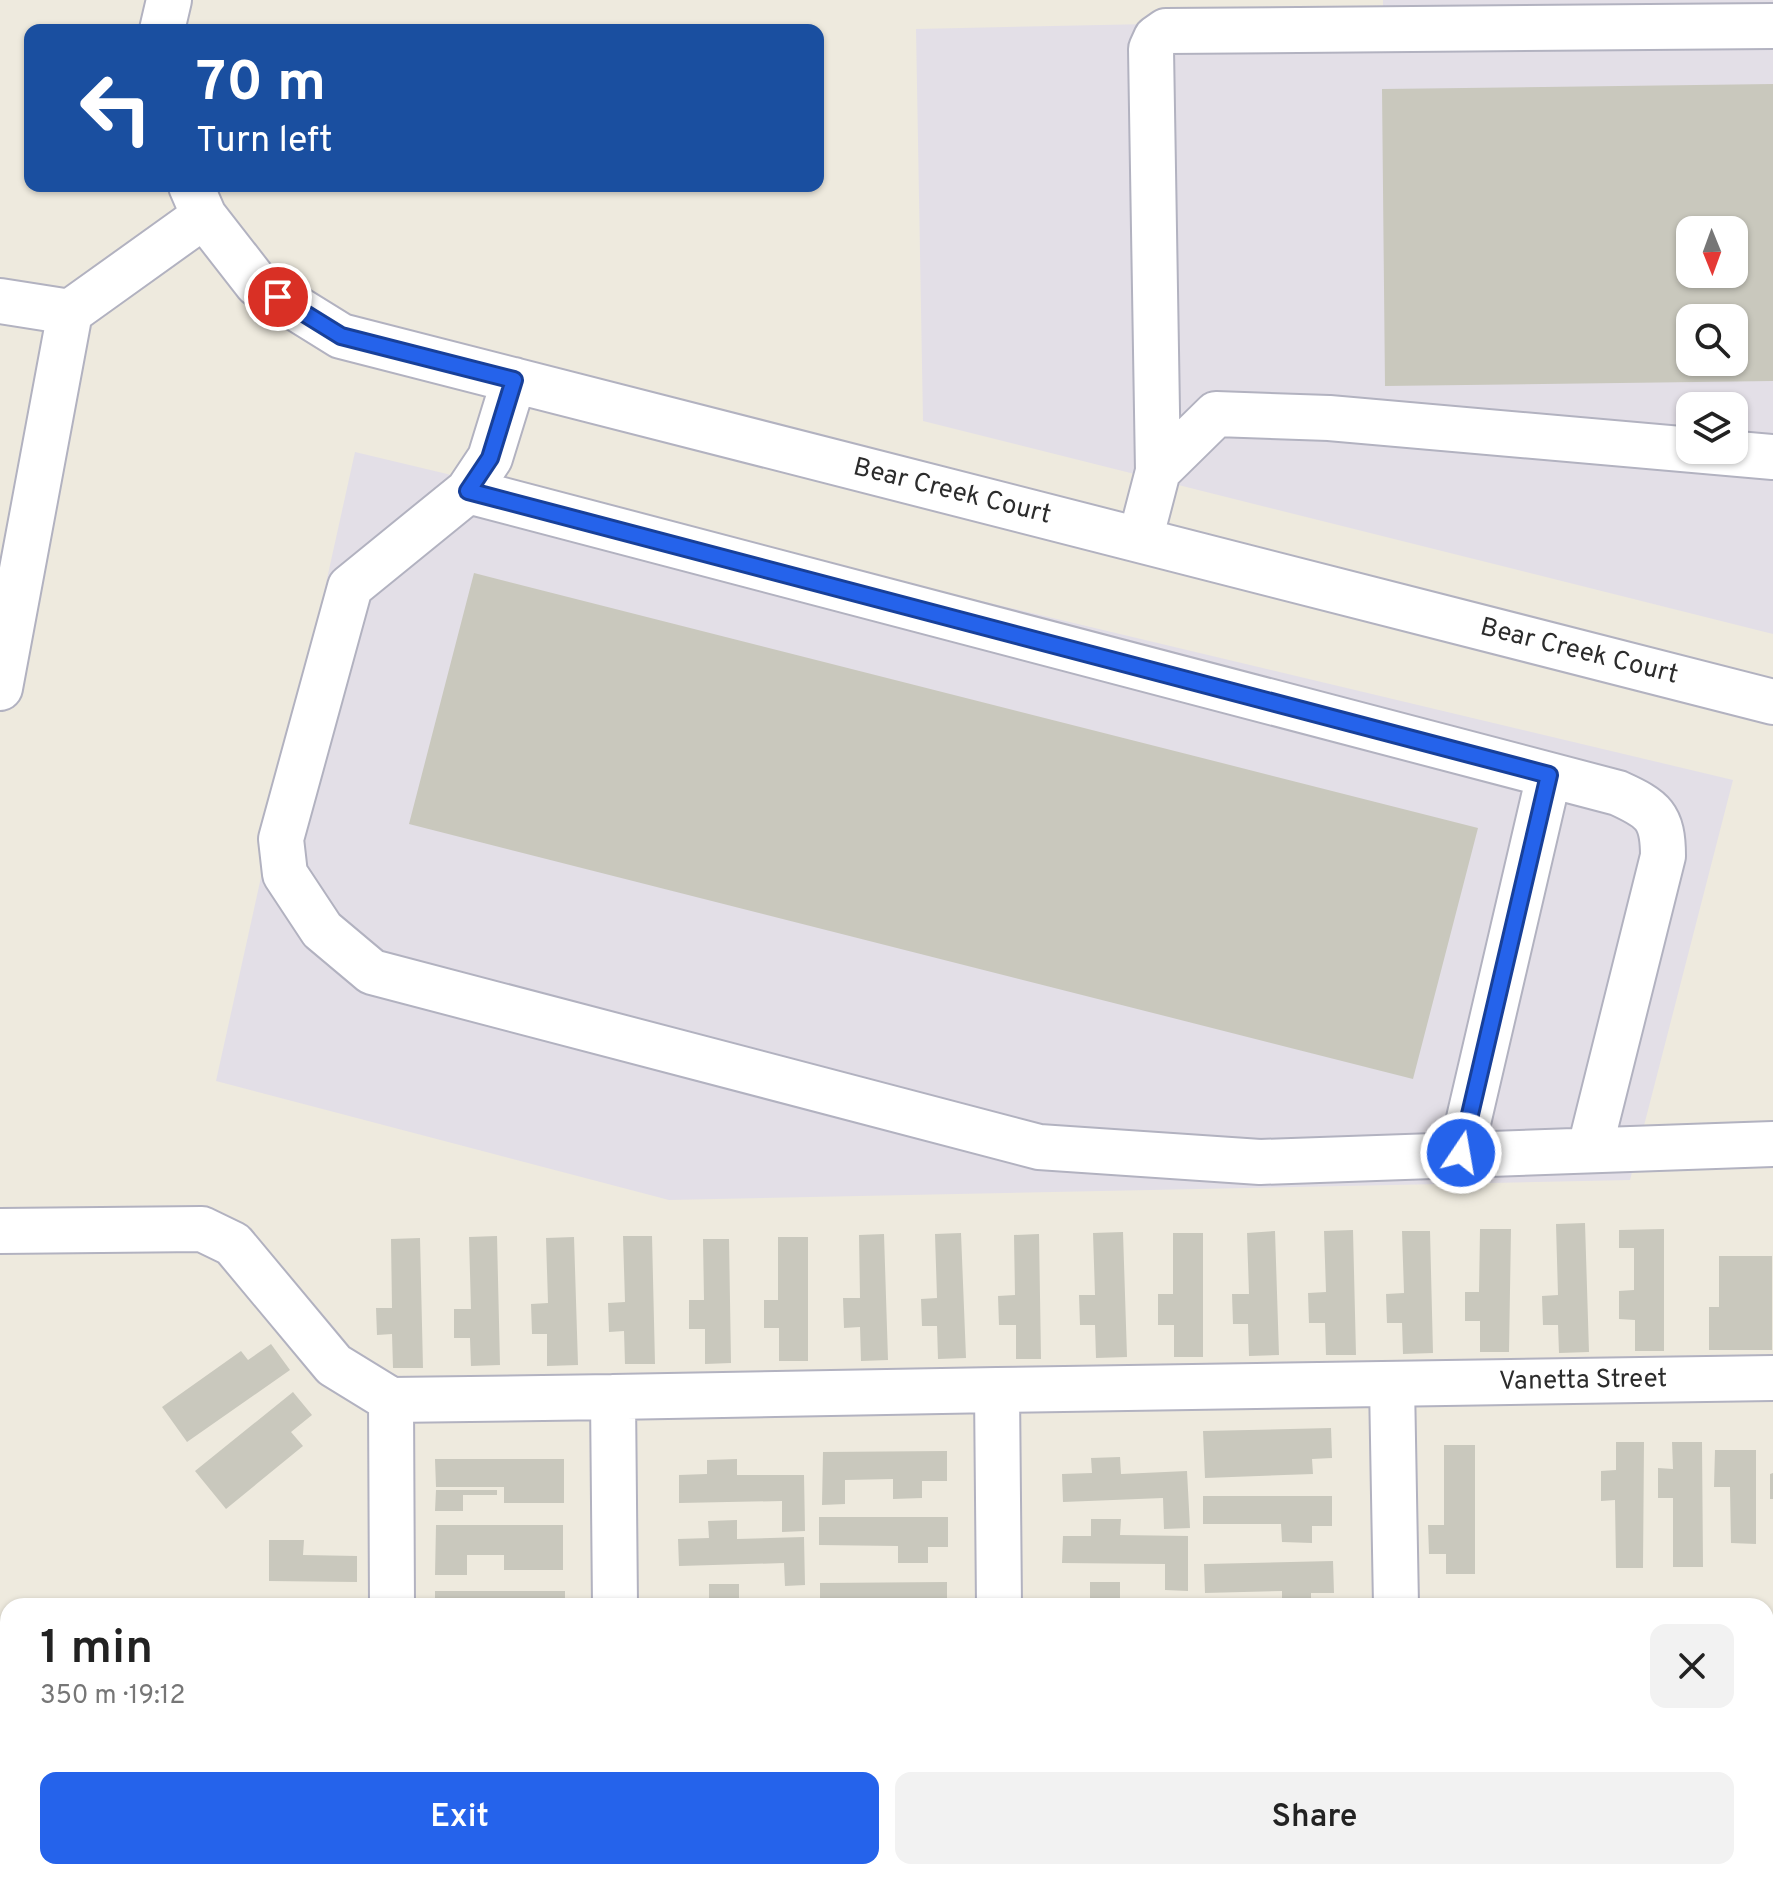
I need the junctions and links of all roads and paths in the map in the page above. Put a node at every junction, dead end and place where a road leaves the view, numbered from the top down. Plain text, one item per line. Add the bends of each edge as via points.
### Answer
1 (169, 0) edge
2 (163, 24) edge
3 (1773, 26) edge
4 (198, 201) edge
5 (0, 301) edge
6 (70, 312) junction
7 (514, 380) junction
8 (1773, 457) edge
9 (1158, 471) junction
10 (468, 491) junction
11 (1140, 540) junction
12 (0, 688) edge
13 (1773, 702) edge
14 (1549, 775) junction
15 (1773, 1144) edge
16 (1590, 1148) junction
17 (1461, 1153) junction
18 (0, 1231) edge
19 (1773, 1378) edge
20 (1392, 1384) junction
21 (997, 1390) junction
22 (613, 1397) junction
23 (391, 1400) junction
24 (392, 1598) edge
25 (615, 1598) edge
26 (999, 1598) edge
27 (1396, 1598) edge

1 - 2 street
3 - 9 street via 1166,31 1156,38 1151,49
4 - 6 street
4 - 7 street, Bear Creek Court via 257,284 341,336
5 - 6 street
6 - 12 street
7 - 10 street via 490,458
7 - 11 street, Bear Creek Court
8 - 9 street via 1329,418 1216,414
9 - 11 street
10 - 14 street
10 - 17 street via 350,587 281,839 285,874 322,930 372,972 1039,1147 1260,1162
11 - 13 street, Bear Creek Court
14 - 16 street via 1618,793 1648,807 1663,830 1663,856
14 - 17 street
15 - 16 street
16 - 17 street
18 - 23 street via 202,1229 233,1244 334,1365
19 - 20 street, Vanetta Street
20 - 21 street, Vanetta Street
20 - 27 street
21 - 22 street, Vanetta Street
21 - 26 street
22 - 23 street, Vanetta Street
22 - 25 street
23 - 24 street

